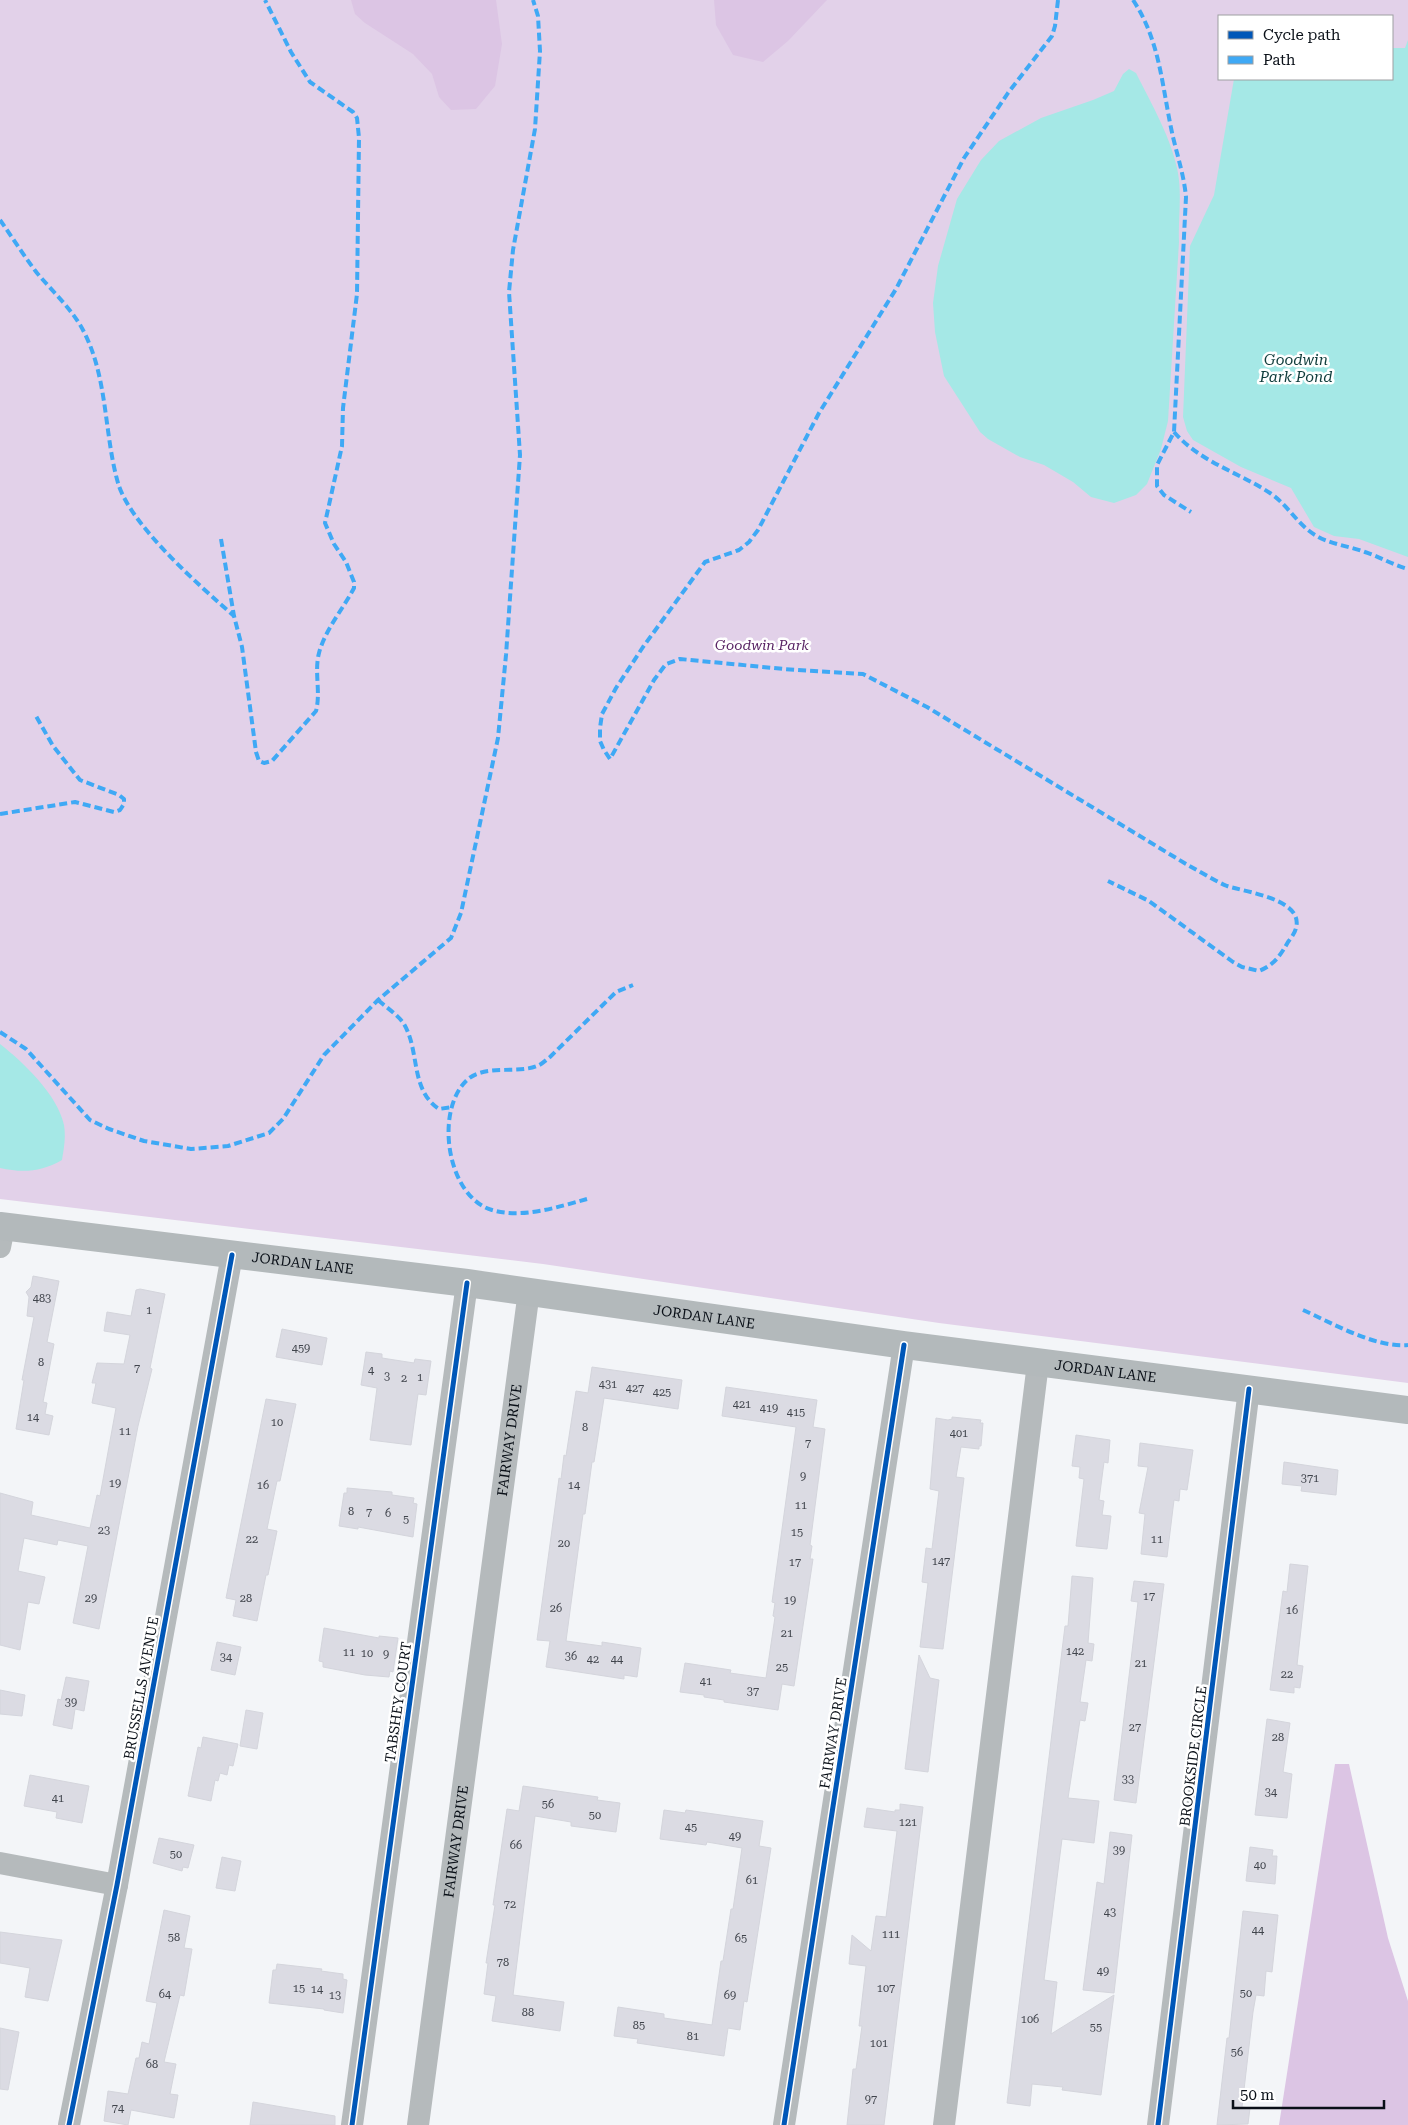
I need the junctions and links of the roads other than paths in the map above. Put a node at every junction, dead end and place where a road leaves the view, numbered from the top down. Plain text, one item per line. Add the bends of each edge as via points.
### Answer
1 (1, 1233) edge
2 (232, 1255) junction
3 (467, 1283) junction
4 (529, 1291) junction
5 (904, 1345) junction
6 (1038, 1363) junction
7 (1249, 1389) junction
8 (1408, 1410) edge
9 (0, 1863) edge
10 (117, 1885) junction
11 (69, 2125) edge
12 (352, 2125) edge
13 (418, 2125) edge
14 (784, 2125) edge
15 (944, 2125) edge
16 (1158, 2125) edge

1 - 2 main road, JORDAN LANE
2 - 3 main road, JORDAN LANE
2 - 10 street, BRUSSELLS AVENUE
3 - 4 main road, JORDAN LANE
3 - 12 street, TABSHEY COURT
4 - 5 main road, JORDAN LANE
4 - 13 street, FAIRWAY DRIVE
5 - 6 main road, JORDAN LANE
5 - 14 street, FAIRWAY DRIVE
6 - 7 main road, JORDAN LANE
6 - 15 street
7 - 8 main road, JORDAN LANE
7 - 16 street, BROOKSIDE CIRCLE
9 - 10 street
10 - 11 street, BRUSSELLS AVENUE

